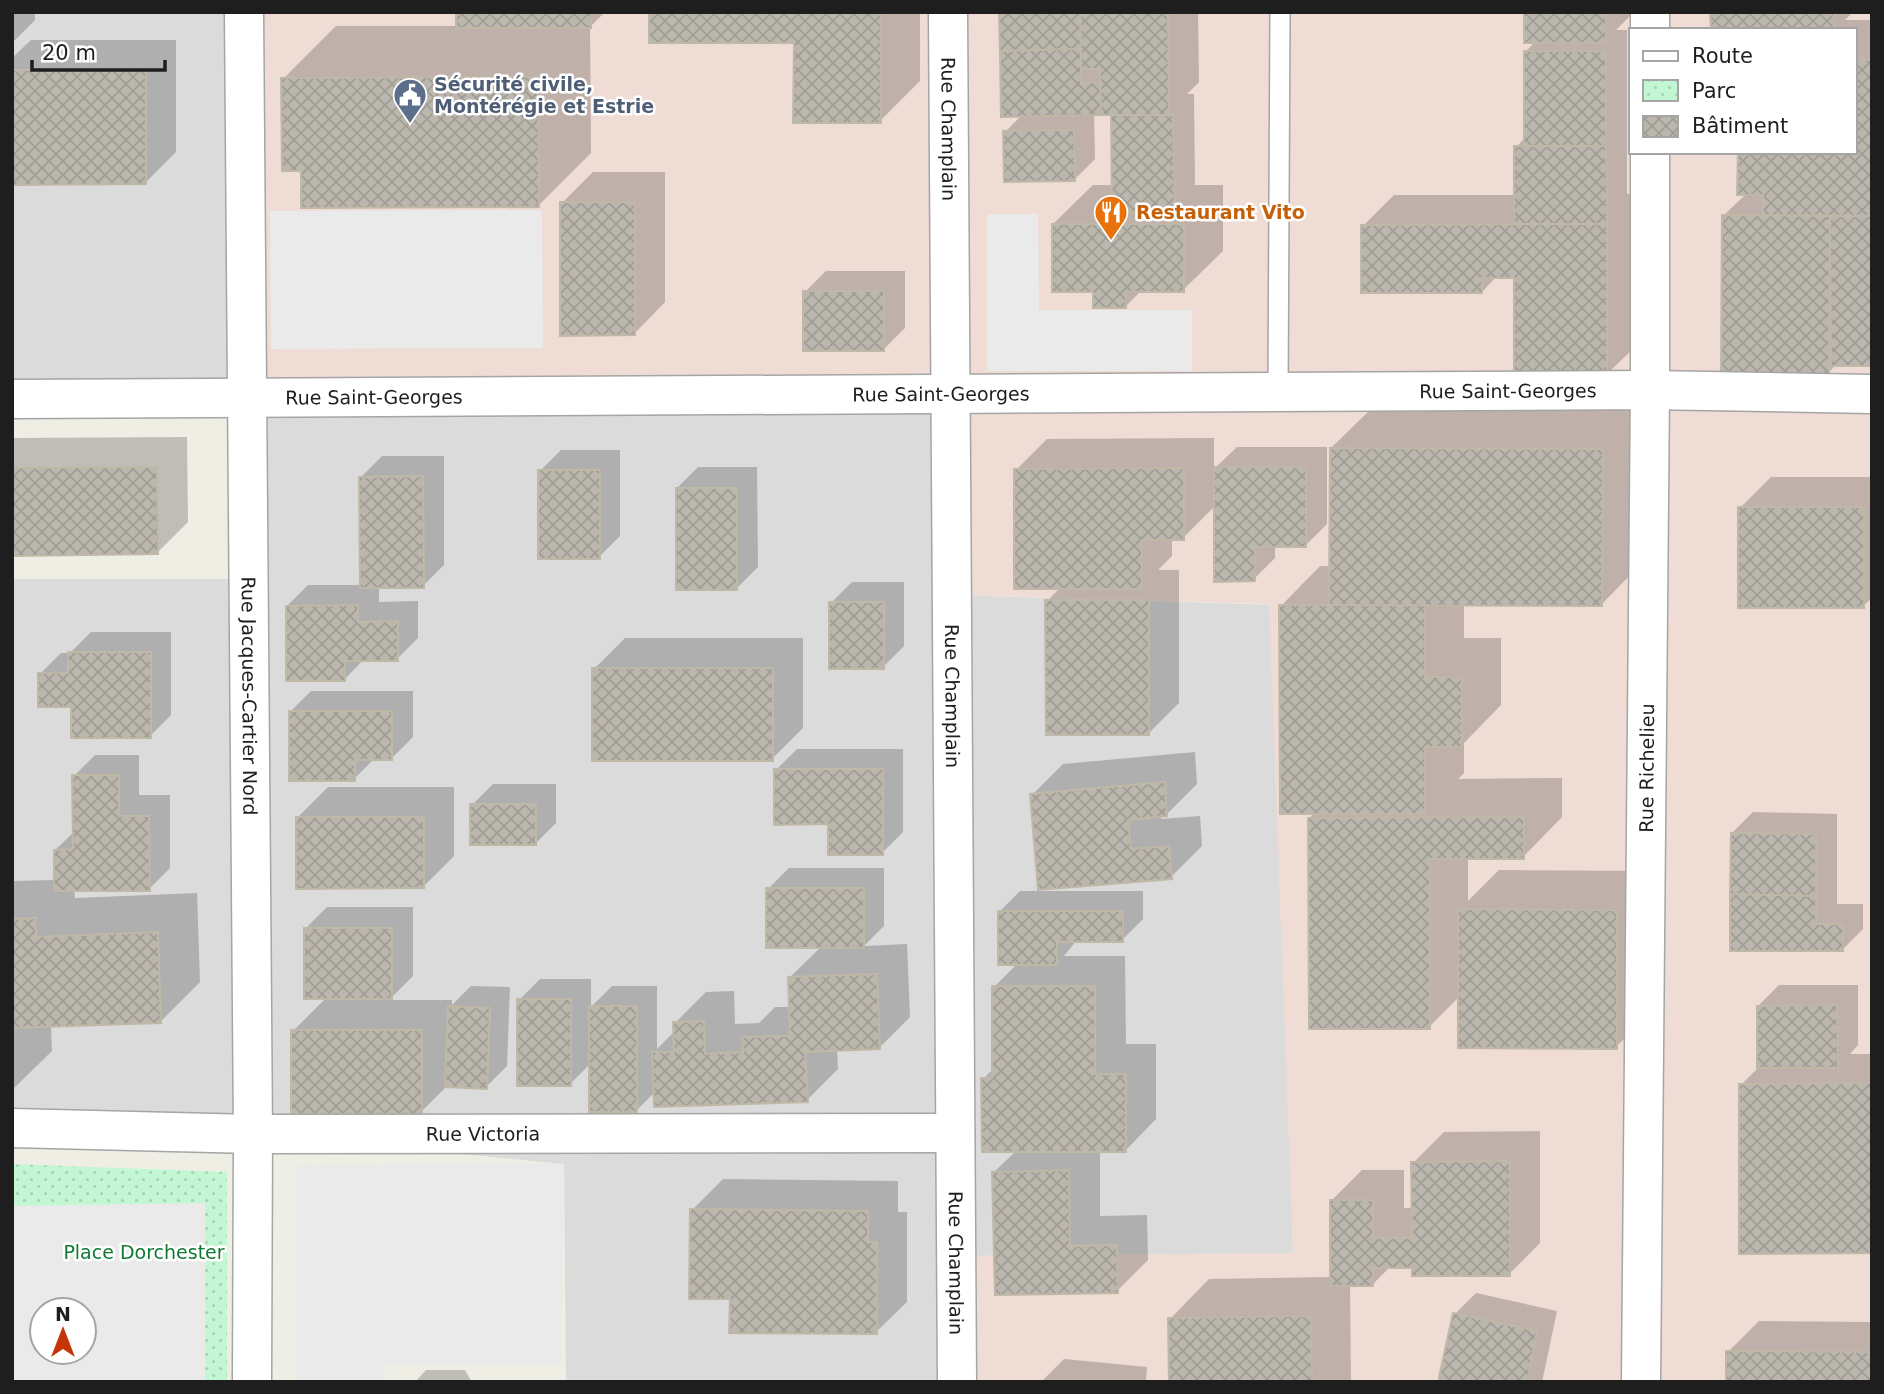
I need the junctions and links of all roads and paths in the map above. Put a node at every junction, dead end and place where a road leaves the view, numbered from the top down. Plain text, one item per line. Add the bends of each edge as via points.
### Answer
1 (244, 12) edge
2 (948, 12) edge
3 (1280, 12) edge
4 (1650, 154) edge
5 (1650, 390) junction
6 (1278, 393) junction
7 (950, 394) junction
8 (1872, 394) edge
9 (247, 398) junction
10 (12, 399) edge
11 (12, 1128) edge
12 (955, 1133) junction
13 (253, 1134) junction
14 (252, 1382) edge
15 (957, 1382) edge
16 (1641, 1382) edge

1 - 9 street, Rue Jacques-Cartier Nord
2 - 7 street, Rue Champlain
3 - 6 lane
4 - 5 street, Rue Richelieu
5 - 6 street, Rue Saint-Georges
5 - 8 street, Rue Saint-Georges
5 - 16 street, Rue Richelieu
6 - 7 street, Rue Saint-Georges
7 - 9 street, Rue Saint-Georges
7 - 12 street, Rue Champlain
9 - 10 street, Rue Saint-Georges
9 - 13 street, Rue Jacques-Cartier Nord
11 - 13 street, Rue Victoria
12 - 13 street, Rue Victoria
12 - 15 street, Rue Champlain
13 - 14 street, Rue Jacques-Cartier Nord

